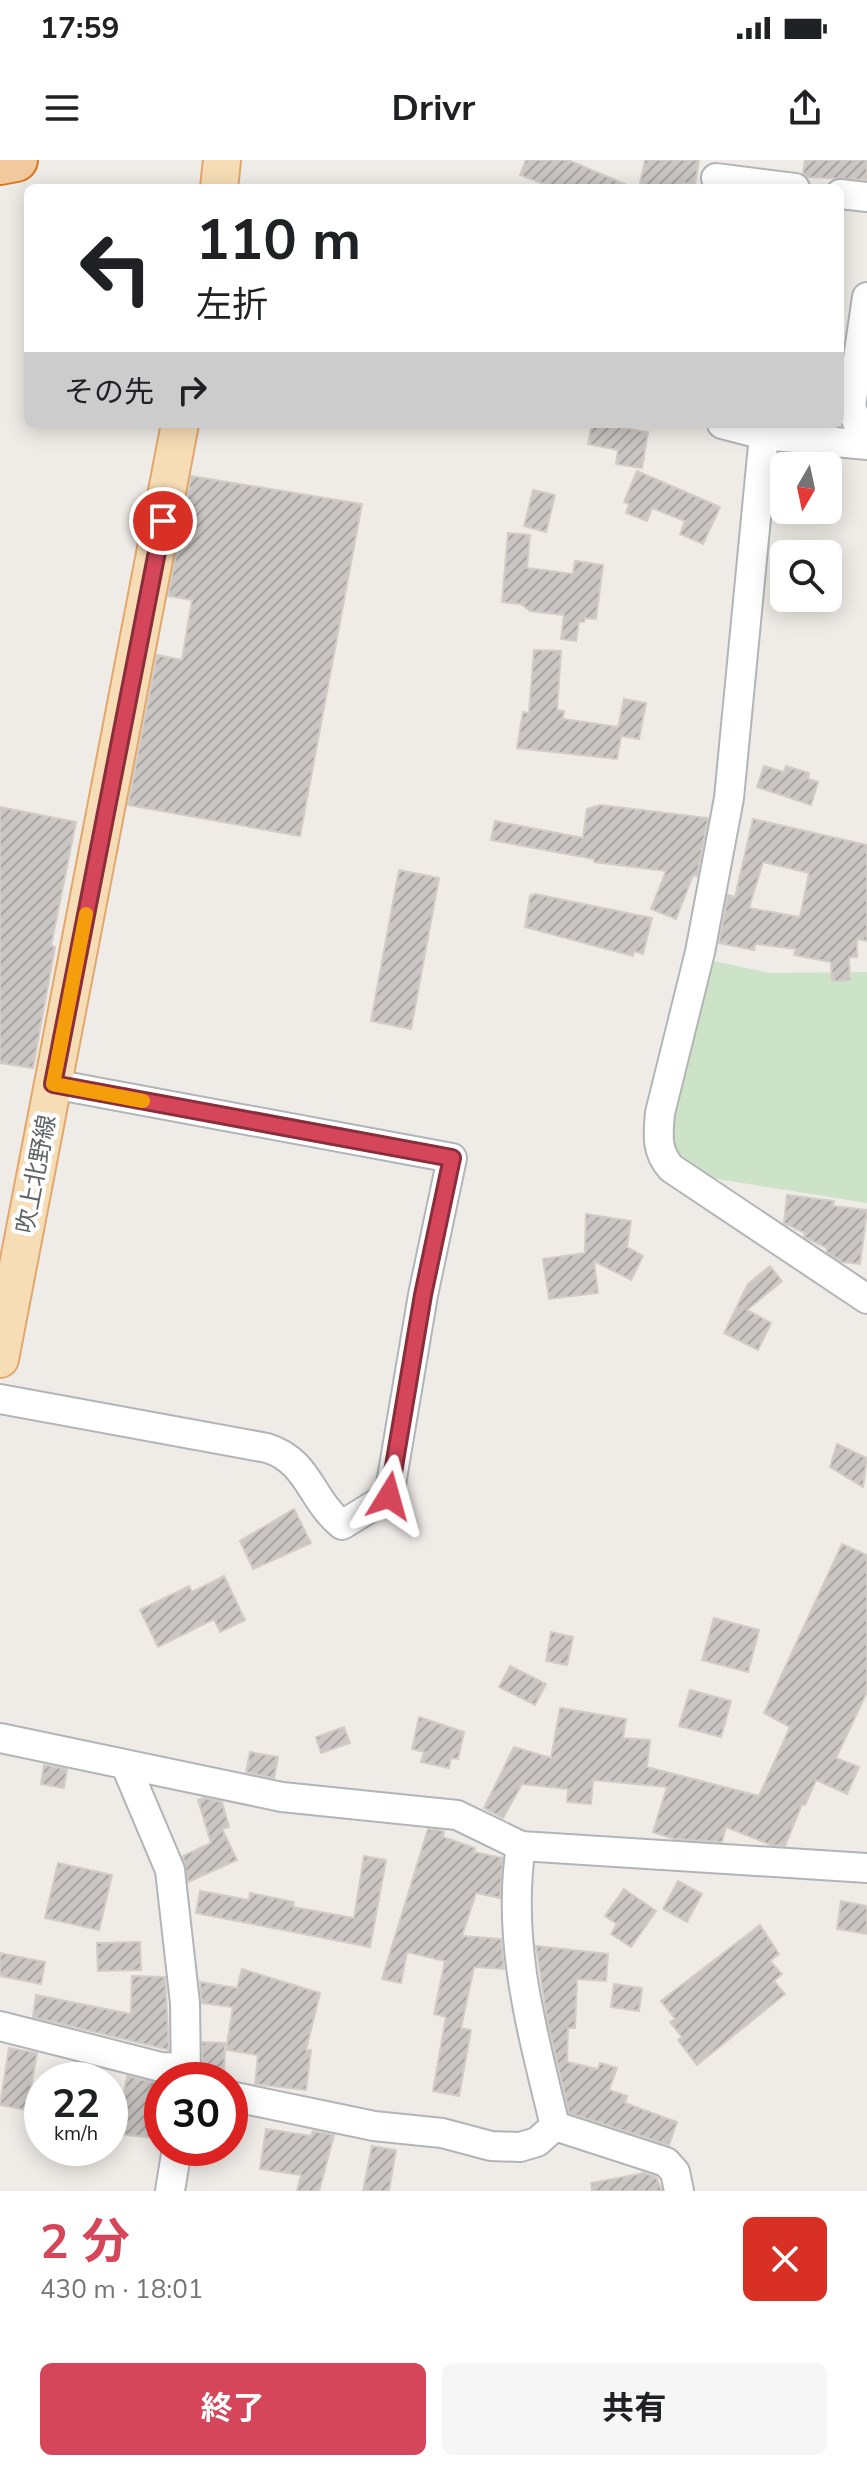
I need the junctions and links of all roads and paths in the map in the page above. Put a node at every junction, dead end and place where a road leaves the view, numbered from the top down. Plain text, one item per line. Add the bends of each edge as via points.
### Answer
1 (16, 160) edge
2 (222, 160) edge
3 (0, 163) edge
4 (710, 175) edge
5 (219, 184) edge
6 (769, 184) edge
7 (844, 194) edge
8 (867, 197) edge
9 (867, 297) edge
10 (179, 428) edge
11 (737, 428) edge
12 (764, 435) junction
13 (866, 445) edge
14 (53, 1084) junction
15 (867, 1299) edge
16 (0, 1359) edge
17 (0, 1399) edge
18 (0, 1738) edge
19 (126, 1766) junction
20 (521, 1846) junction
21 (867, 1868) edge
22 (0, 2026) edge
23 (186, 2062) edge
24 (144, 2063) edge
25 (248, 2100) edge
26 (555, 2126) junction
27 (174, 2166) edge
28 (170, 2191) edge
29 (679, 2191) edge

1 - 3 highway
2 - 5 main road
4 - 6 street
7 - 8 street
9 - 13 street via 851,406
10 - 14 main road, 吹上北野線
11 - 12 street
12 - 13 street
12 - 15 street via 729,798 658,1139 661,1157 671,1168
14 - 16 main road, 吹上北野線
14 - 17 street via 452,1158 389,1496 342,1525 289,1455
18 - 19 street
19 - 20 street via 282,1797 457,1815
19 - 23 street via 170,1870 185,2003
20 - 21 street
20 - 26 street via 516,1913 523,1989
22 - 24 street
25 - 26 street via 491,2146 537,2142
26 - 29 street via 666,2162 675,2172
27 - 28 street

